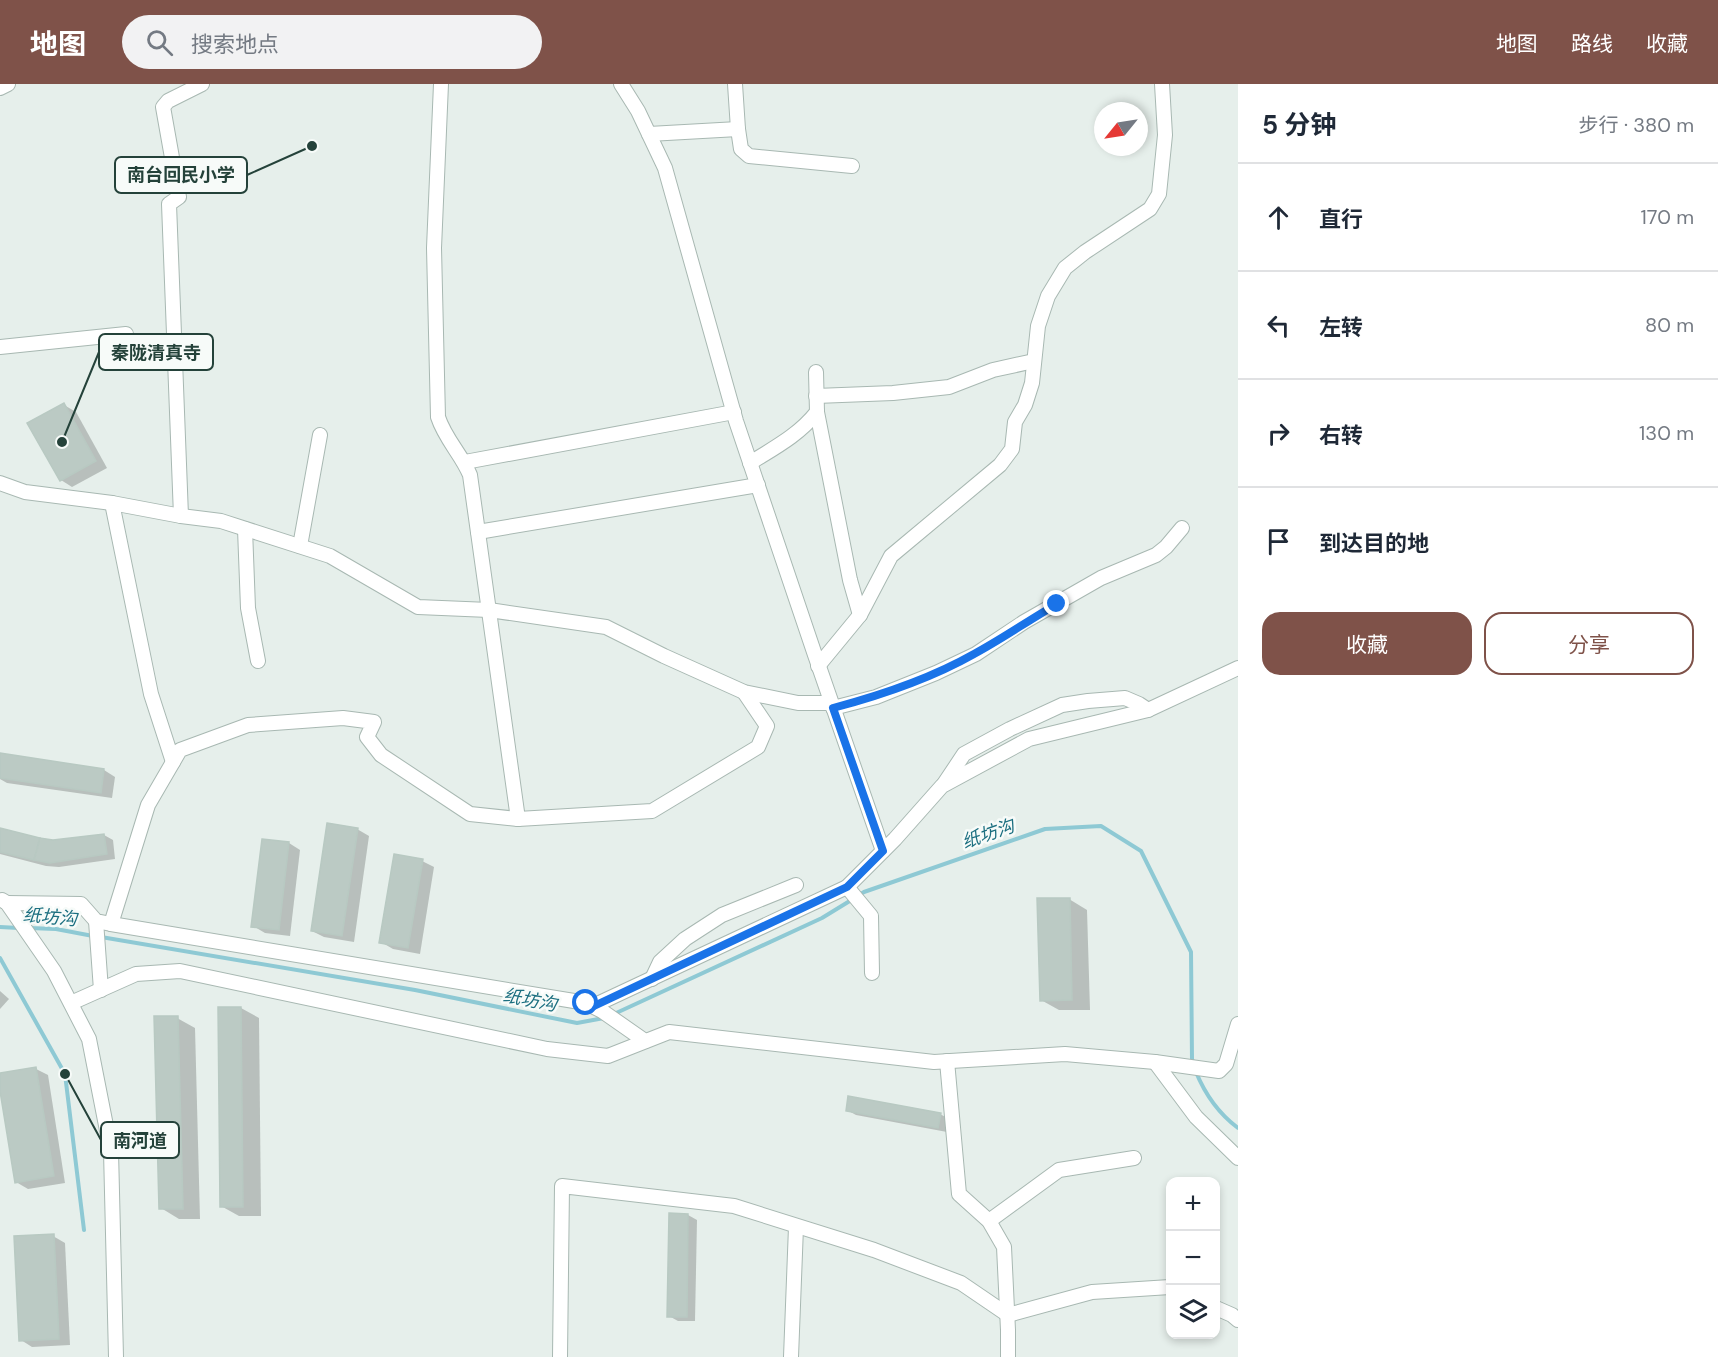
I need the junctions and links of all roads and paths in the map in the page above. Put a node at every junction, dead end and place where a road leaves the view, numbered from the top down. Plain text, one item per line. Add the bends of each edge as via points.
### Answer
1 (8, 84) edge
2 (202, 84) edge
3 (441, 84) edge
4 (621, 84) edge
5 (735, 84) edge
6 (1162, 84) edge
7 (0, 88) edge
8 (738, 129) junction
9 (649, 134) junction
10 (852, 166) dead end
11 (126, 334) dead end
12 (0, 347) edge
13 (1034, 361) junction
14 (816, 372) dead end
15 (816, 396) junction
16 (734, 412) junction
17 (817, 412) junction
18 (320, 435) dead end
19 (465, 462) junction
20 (750, 463) junction
21 (0, 483) edge
22 (758, 485) junction
23 (112, 503) junction
24 (181, 516) junction
25 (245, 528) junction
26 (1182, 528) dead end
27 (478, 532) junction
28 (300, 546) junction
29 (489, 610) junction
30 (860, 615) junction
31 (258, 662) dead end
32 (818, 666) junction
33 (1238, 668) edge
34 (744, 692) junction
35 (832, 706) junction
36 (1148, 710) junction
37 (173, 762) junction
38 (942, 786) junction
39 (518, 819) junction
40 (883, 851) junction
41 (796, 885) dead end
42 (854, 895) junction
43 (4, 901) edge
44 (111, 924) junction
45 (96, 926) junction
46 (872, 973) dead end
47 (652, 979) junction
48 (101, 990) junction
49 (70, 1003) junction
50 (598, 1009) junction
51 (1238, 1024) edge
52 (645, 1041) junction
53 (946, 1061) junction
54 (1155, 1062) junction
55 (1134, 1158) dead end
56 (1238, 1158) edge
57 (989, 1221) junction
58 (796, 1227) junction
59 (1166, 1287) edge
60 (1220, 1310) edge
61 (1008, 1315) junction
62 (1238, 1320) edge
63 (116, 1357) edge
64 (560, 1357) edge
65 (790, 1357) edge
66 (1008, 1357) edge

1 - 7 street
2 - 24 street via 163,107 179,196 169,204
3 - 19 street via 435,248 438,417 442,430
4 - 9 street
5 - 8 street
6 - 13 street via 1165,135 1159,194 1150,209 1065,268 1048,296 1038,326
8 - 9 street
8 - 10 street via 741,149 749,156
9 - 16 street via 665,168
11 - 12 street
13 - 15 street via 925,391
13 - 30 street via 1032,383 1015,422 1012,449 1000,465 891,556
14 - 15 street
15 - 17 street
16 - 19 street
16 - 20 street
17 - 20 street via 795,435
17 - 30 street
18 - 28 street
19 - 27 street
20 - 22 street
21 - 23 street via 25,492
22 - 27 street
22 - 32 street
23 - 24 street
23 - 37 street via 151,694
24 - 25 street
25 - 28 street
25 - 31 street via 248,608
26 - 35 street via 1156,555 1101,578 976,654 876,697
27 - 29 street
28 - 29 street via 330,556 418,607
29 - 34 street via 606,627
29 - 39 street
30 - 32 street
32 - 35 street
33 - 36 street
34 - 35 street
34 - 39 street via 767,726 758,747 652,811
35 - 40 street
36 - 38 street via 1029,739
36 - 38 street via 1125,698 1062,705 964,754
37 - 39 street via 180,750 248,725 343,718 374,722 367,737 381,755 430,789 470,814
37 - 44 street via 148,805
38 - 40 street
40 - 42 street
41 - 47 street via 722,915 694,933 660,962
42 - 46 street via 871,916
42 - 47 street
43 - 45 street via 81,904
43 - 49 street via 54,971
44 - 45 street
44 - 50 street via 586,1003
45 - 48 street
47 - 50 street
48 - 49 street
48 - 52 street via 136,974 180,971 547,1049 608,1056
49 - 63 street via 89,1039 111,1151
50 - 52 street
51 - 54 street via 1226,1064 1219,1071
52 - 53 street via 669,1032
53 - 54 street via 1065,1054
53 - 57 street via 959,1194
54 - 56 street via 1196,1117
55 - 57 street via 1059,1170
57 - 61 street via 1004,1247
58 - 61 street via 874,1250 961,1283
58 - 64 street via 734,1206 562,1186
58 - 65 street
59 - 61 street via 1092,1292
60 - 62 street
61 - 66 street

